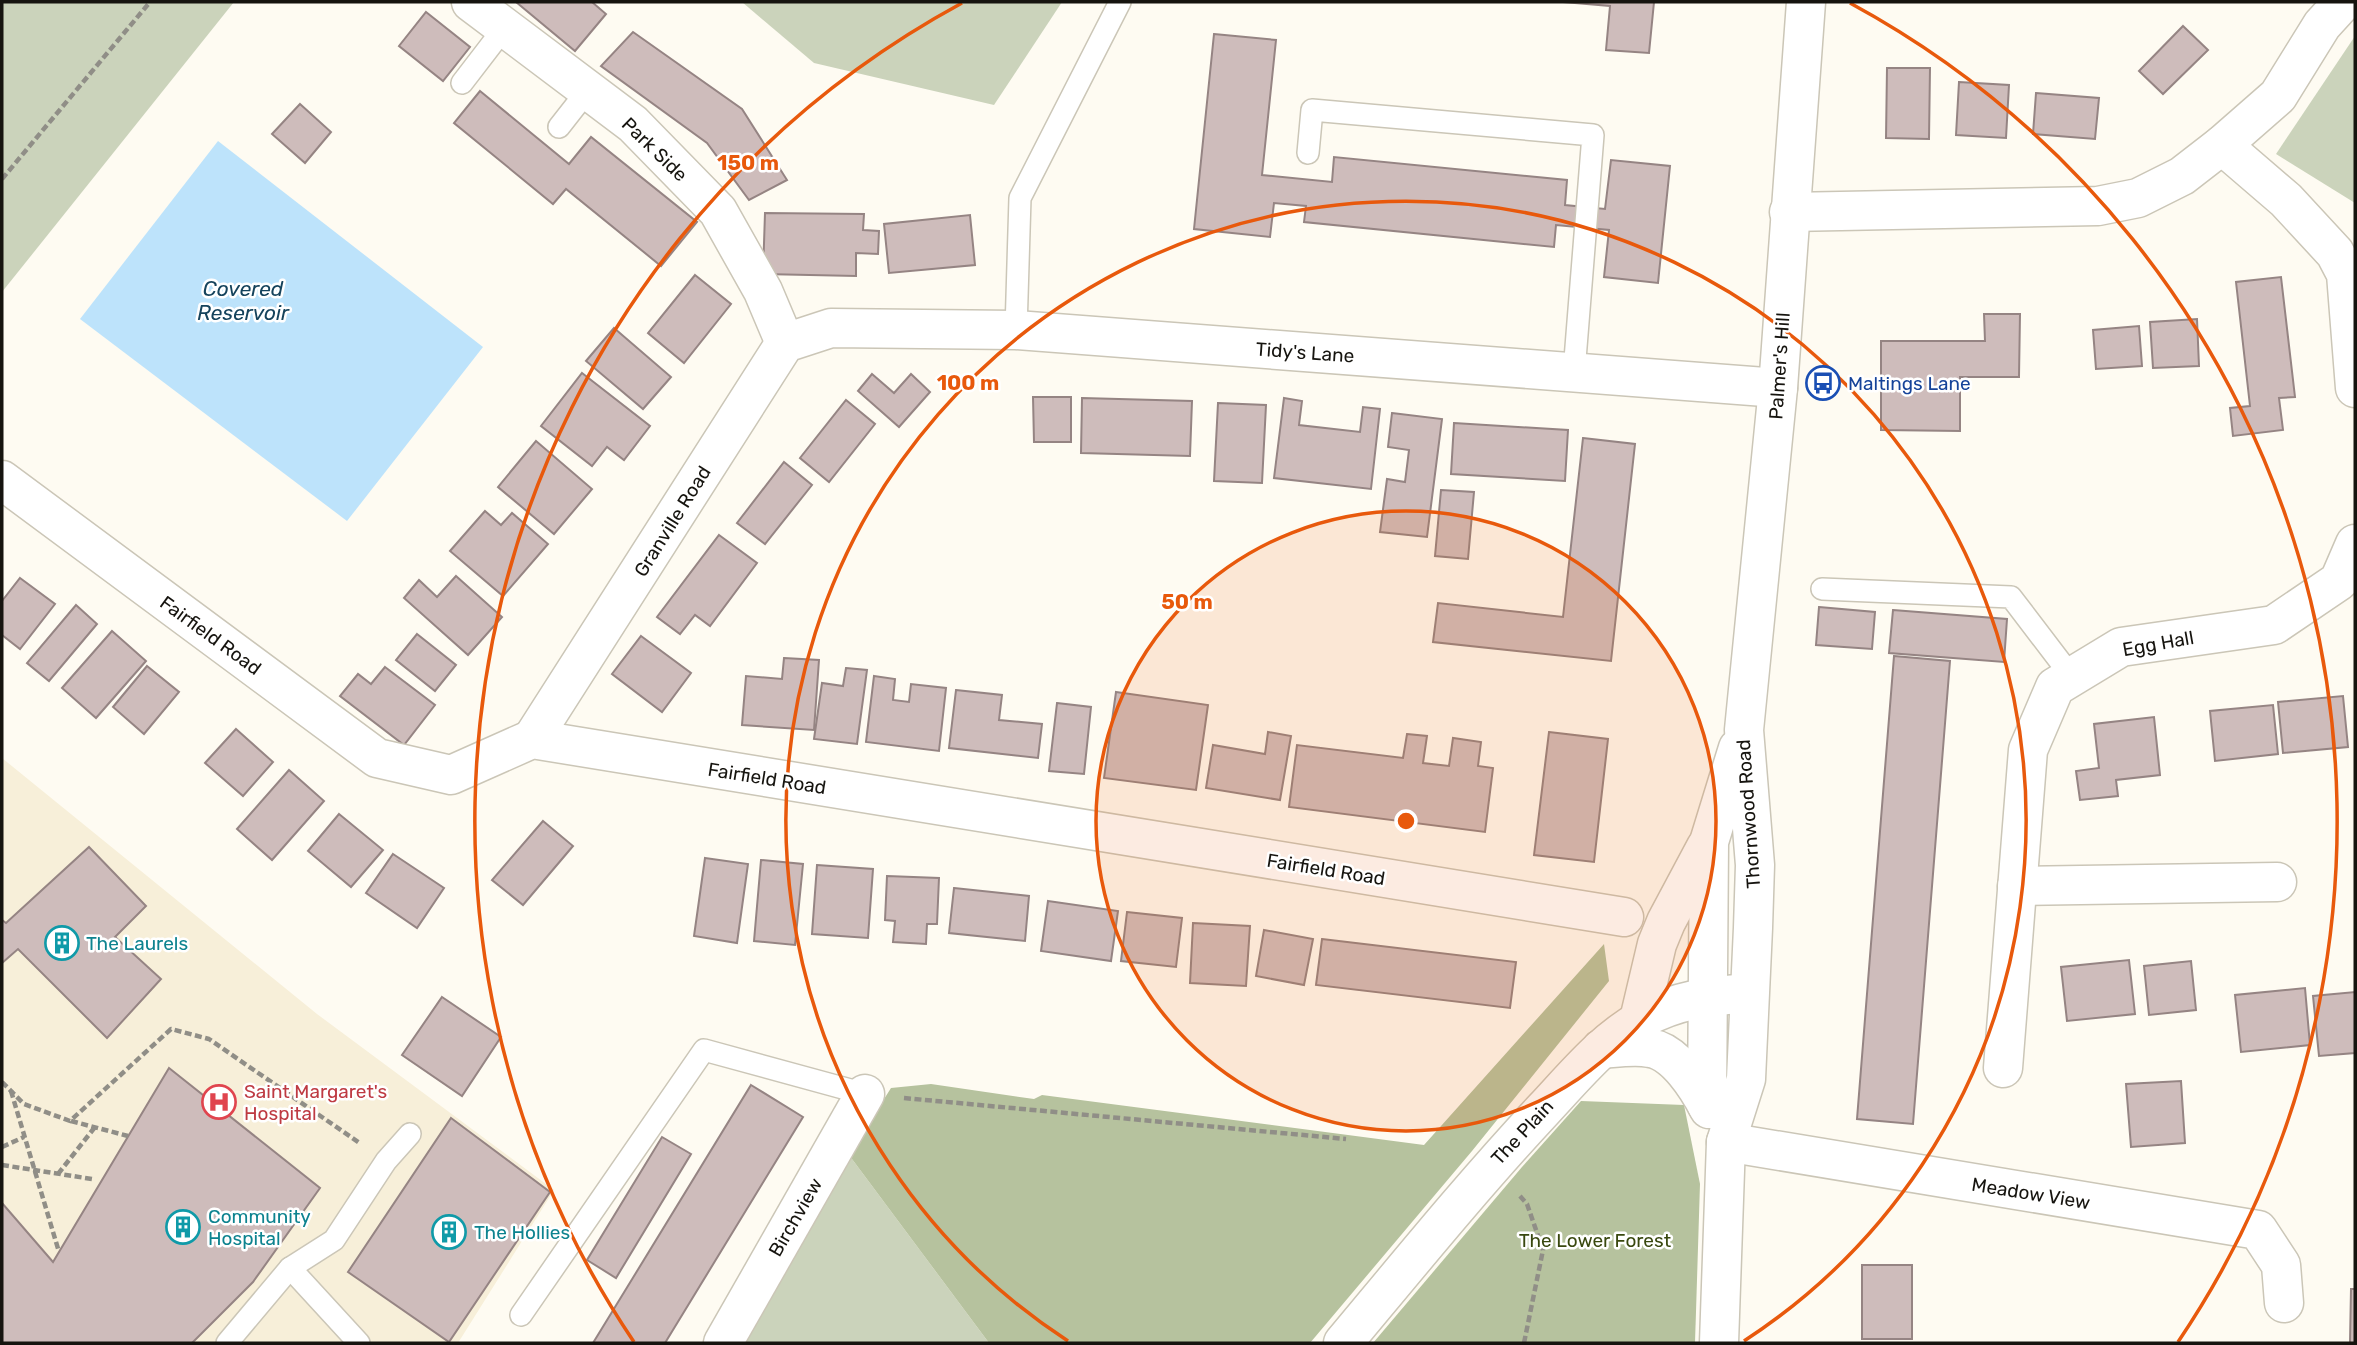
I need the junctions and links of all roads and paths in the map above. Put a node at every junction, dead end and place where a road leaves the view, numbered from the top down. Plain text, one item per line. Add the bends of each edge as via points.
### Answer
1 (150, 2) edge
2 (471, 2) edge
3 (1120, 2) edge
4 (1805, 2) edge
5 (2343, 2) edge
6 (505, 27) junction
7 (462, 83) dead end
8 (588, 90) junction
9 (559, 127) dead end
10 (2222, 145) junction
11 (1308, 153) dead end
12 (2, 179) edge
13 (1789, 212) junction
14 (1016, 330) junction
15 (785, 343) junction
16 (1574, 372) junction
17 (1778, 388) junction
18 (2355, 388) edge
19 (2, 480) edge
20 (2355, 544) edge
21 (1822, 589) dead end
22 (2072, 677) junction
23 (1744, 730) junction
24 (532, 739) junction
25 (1709, 842) junction
26 (2277, 882) dead end
27 (2017, 886) junction
28 (1624, 917) dead end
29 (1749, 993) junction
30 (1707, 996) junction
31 (1639, 1020) junction
32 (1601, 1049) junction
33 (2003, 1068) dead end
34 (2, 1082) edge
35 (10, 1091) junction
36 (865, 1094) junction
37 (1707, 1105) junction
38 (71, 1121) junction
39 (95, 1127) junction
40 (410, 1134) dead end
41 (128, 1136) dead end
42 (24, 1137) junction
43 (1346, 1139) dead end
44 (1726, 1142) junction
45 (2, 1147) edge
46 (386, 1161) junction
47 (1494, 1162) junction
48 (2, 1165) edge
49 (34, 1169) junction
50 (58, 1174) junction
51 (92, 1179) dead end
52 (59, 1252) dead end
53 (290, 1268) junction
54 (2284, 1303) dead end
55 (521, 1315) dead end
56 (725, 1342) edge
57 (227, 1343) edge
58 (359, 1343) edge
59 (1343, 1343) edge
60 (1524, 1343) edge
61 (1718, 1343) edge

1 - 12 path
2 - 6 street, Park Side
3 - 14 lane via 1020,198
4 - 13 street, Palmer's Hill
5 - 10 street via 2322,25 2278,96
6 - 7 lane
6 - 8 street, Park Side
8 - 9 lane
8 - 15 street, Park Side via 633,124 718,211 763,291
10 - 13 street via 2182,176 2138,198 2098,206
10 - 18 street via 2286,200 2334,253 2346,274
11 - 16 lane via 1312,110 1592,135
13 - 17 street, Palmer's Hill
14 - 15 street, Tidy's Lane via 831,328
14 - 16 street, Tidy's Lane
15 - 24 street, Granville Road
16 - 17 street, Tidy's Lane
17 - 23 street, Palmer's Hill
19 - 24 street, Fairfield Road via 377,758 451,775
20 - 22 street, Egg Hall via 2339,581 2274,625 2121,647
21 - 22 lane via 2011,597
22 - 27 street, Egg Hall via 2055,687 2028,750
23 - 25 street, Thornwood Road
23 - 29 street, Thornwood Road via 1755,865
24 - 28 street, Fairfield Road
25 - 30 street, Thornwood Road
25 - 31 street via 1657,944
26 - 27 street
27 - 33 street, Egg Hall
29 - 30 street, The Plain
29 - 44 street, Thornwood Road via 1746,1079
30 - 31 street, The Plain
30 - 37 street, Thornwood Road
31 - 32 street, The Plain
32 - 37 street via 1652,1048 1685,1070
32 - 47 street, The Plain
34 - 35 path
35 - 38 path via 24,1104
35 - 42 path
36 - 43 path
36 - 55 lane via 704,1050
36 - 56 street, Birchview
37 - 44 street, Thornwood Road
38 - 39 path
38 - 46 path via 171,1029 209,1039
39 - 41 path
39 - 50 path
40 - 46 lane
42 - 45 path
42 - 49 path
44 - 54 street, Meadow View via 2258,1230 2281,1265
44 - 61 street, Thornwood Road
46 - 53 lane via 334,1240
47 - 59 street, The Plain
47 - 60 path via 1527,1204 1543,1250
48 - 49 path
49 - 50 path
49 - 52 path
50 - 51 path
53 - 57 lane
53 - 58 lane

